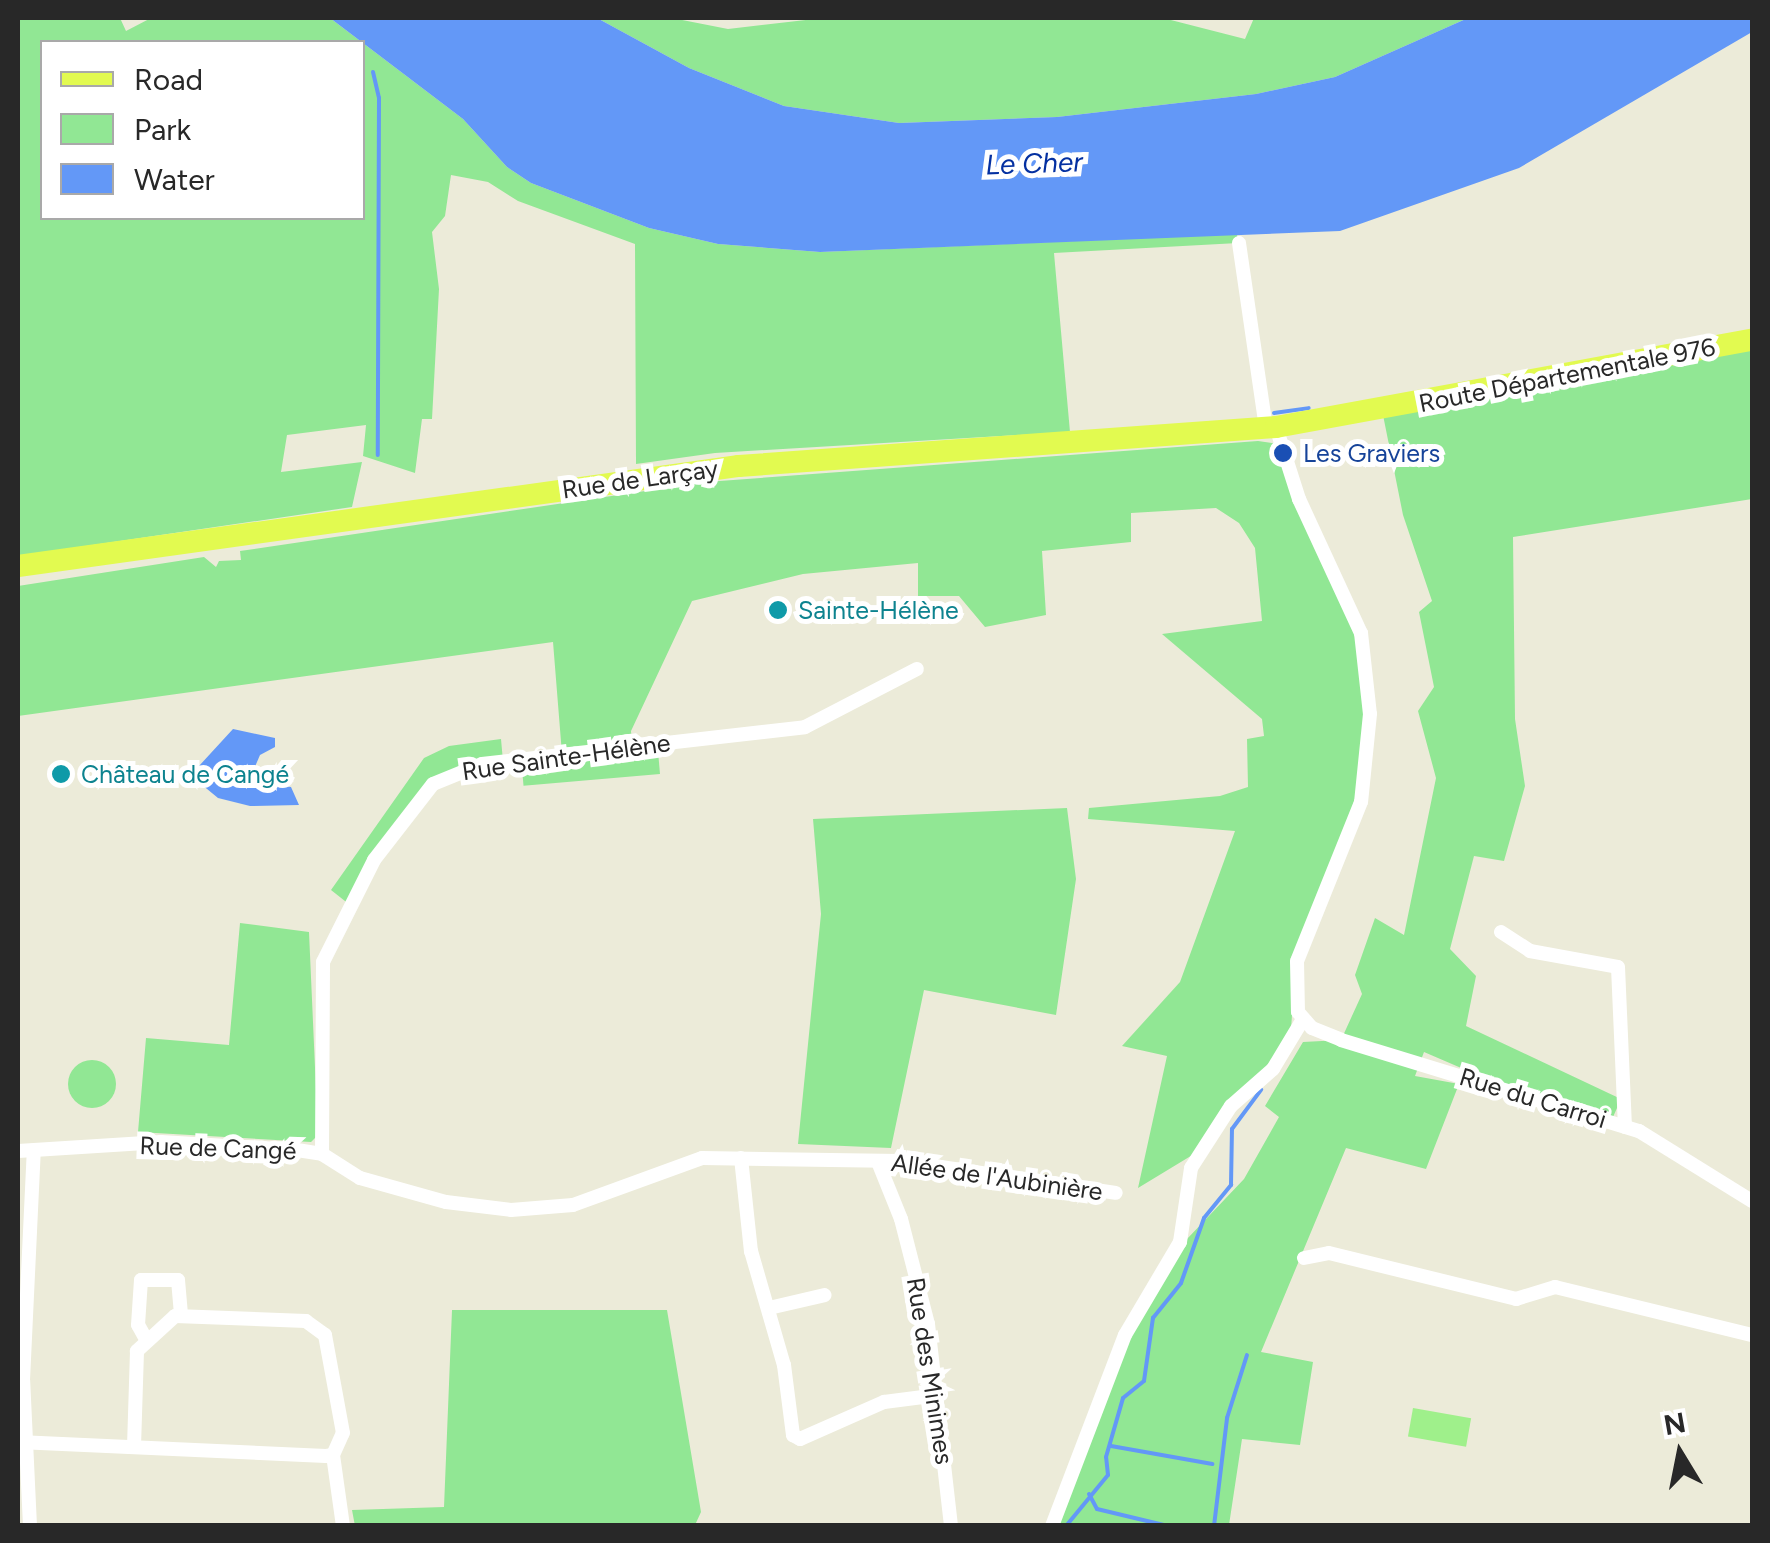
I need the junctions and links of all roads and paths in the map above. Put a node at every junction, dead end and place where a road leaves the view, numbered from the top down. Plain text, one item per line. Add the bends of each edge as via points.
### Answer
1 (1238, 242) dead end
2 (1752, 340) edge
3 (1271, 428) junction
4 (18, 566) edge
5 (918, 669) dead end
6 (1501, 932) dead end
7 (1303, 1020) junction
8 (1625, 1127) junction
9 (34, 1150) junction
10 (18, 1151) edge
11 (322, 1154) junction
12 (741, 1158) junction
13 (878, 1162) junction
14 (1116, 1192) dead end
15 (1752, 1201) edge
16 (1304, 1258) dead end
17 (23, 1281) edge
18 (825, 1295) dead end
19 (768, 1308) junction
20 (181, 1316) junction
21 (1752, 1335) edge
22 (147, 1341) junction
23 (938, 1395) junction
24 (22, 1442) edge
25 (134, 1447) junction
26 (330, 1455) junction
27 (30, 1526) edge
28 (342, 1526) edge
29 (951, 1526) edge
30 (1052, 1526) edge

1 - 3 street
2 - 3 main road, Route Départementale 976
3 - 4 main road, Rue de Larçay via 739,466
3 - 7 street via 1361,633 1370,740 1361,802 1297,962 1294,995
5 - 11 street, Rue Sainte-Hélène via 805,728 482,764 432,784 374,860 323,962
6 - 8 street via 1530,951 1618,967
7 - 8 street, Rue du Carroi via 1341,1040
7 - 30 street via 1273,1069 1231,1106 1191,1168 1180,1242 1125,1335
8 - 15 street, Rue du Carroi via 1660,1140
9 - 10 street, Rue de Cangé
9 - 11 street, Rue de Cangé via 161,1142
9 - 17 street
11 - 12 street, Rue de Cangé via 360,1178 446,1202 529,1210 609,1194 680,1162
12 - 13 street, Rue de Cangé
12 - 19 street via 751,1251
13 - 14 street, Allée de l'Aubinière
13 - 23 street, Rue des Minimes via 905,1234
16 - 21 street via 1329,1252 1516,1299 1555,1287
17 - 24 street
18 - 19 street
19 - 23 street via 793,1435 800,1439 884,1402
20 - 22 street
20 - 22 street via 178,1280 141,1280 138,1325
20 - 26 street via 320,1327 343,1433
22 - 25 street via 137,1352
23 - 29 street, Rue des Minimes
24 - 25 street
24 - 27 street
25 - 26 street
26 - 28 street

